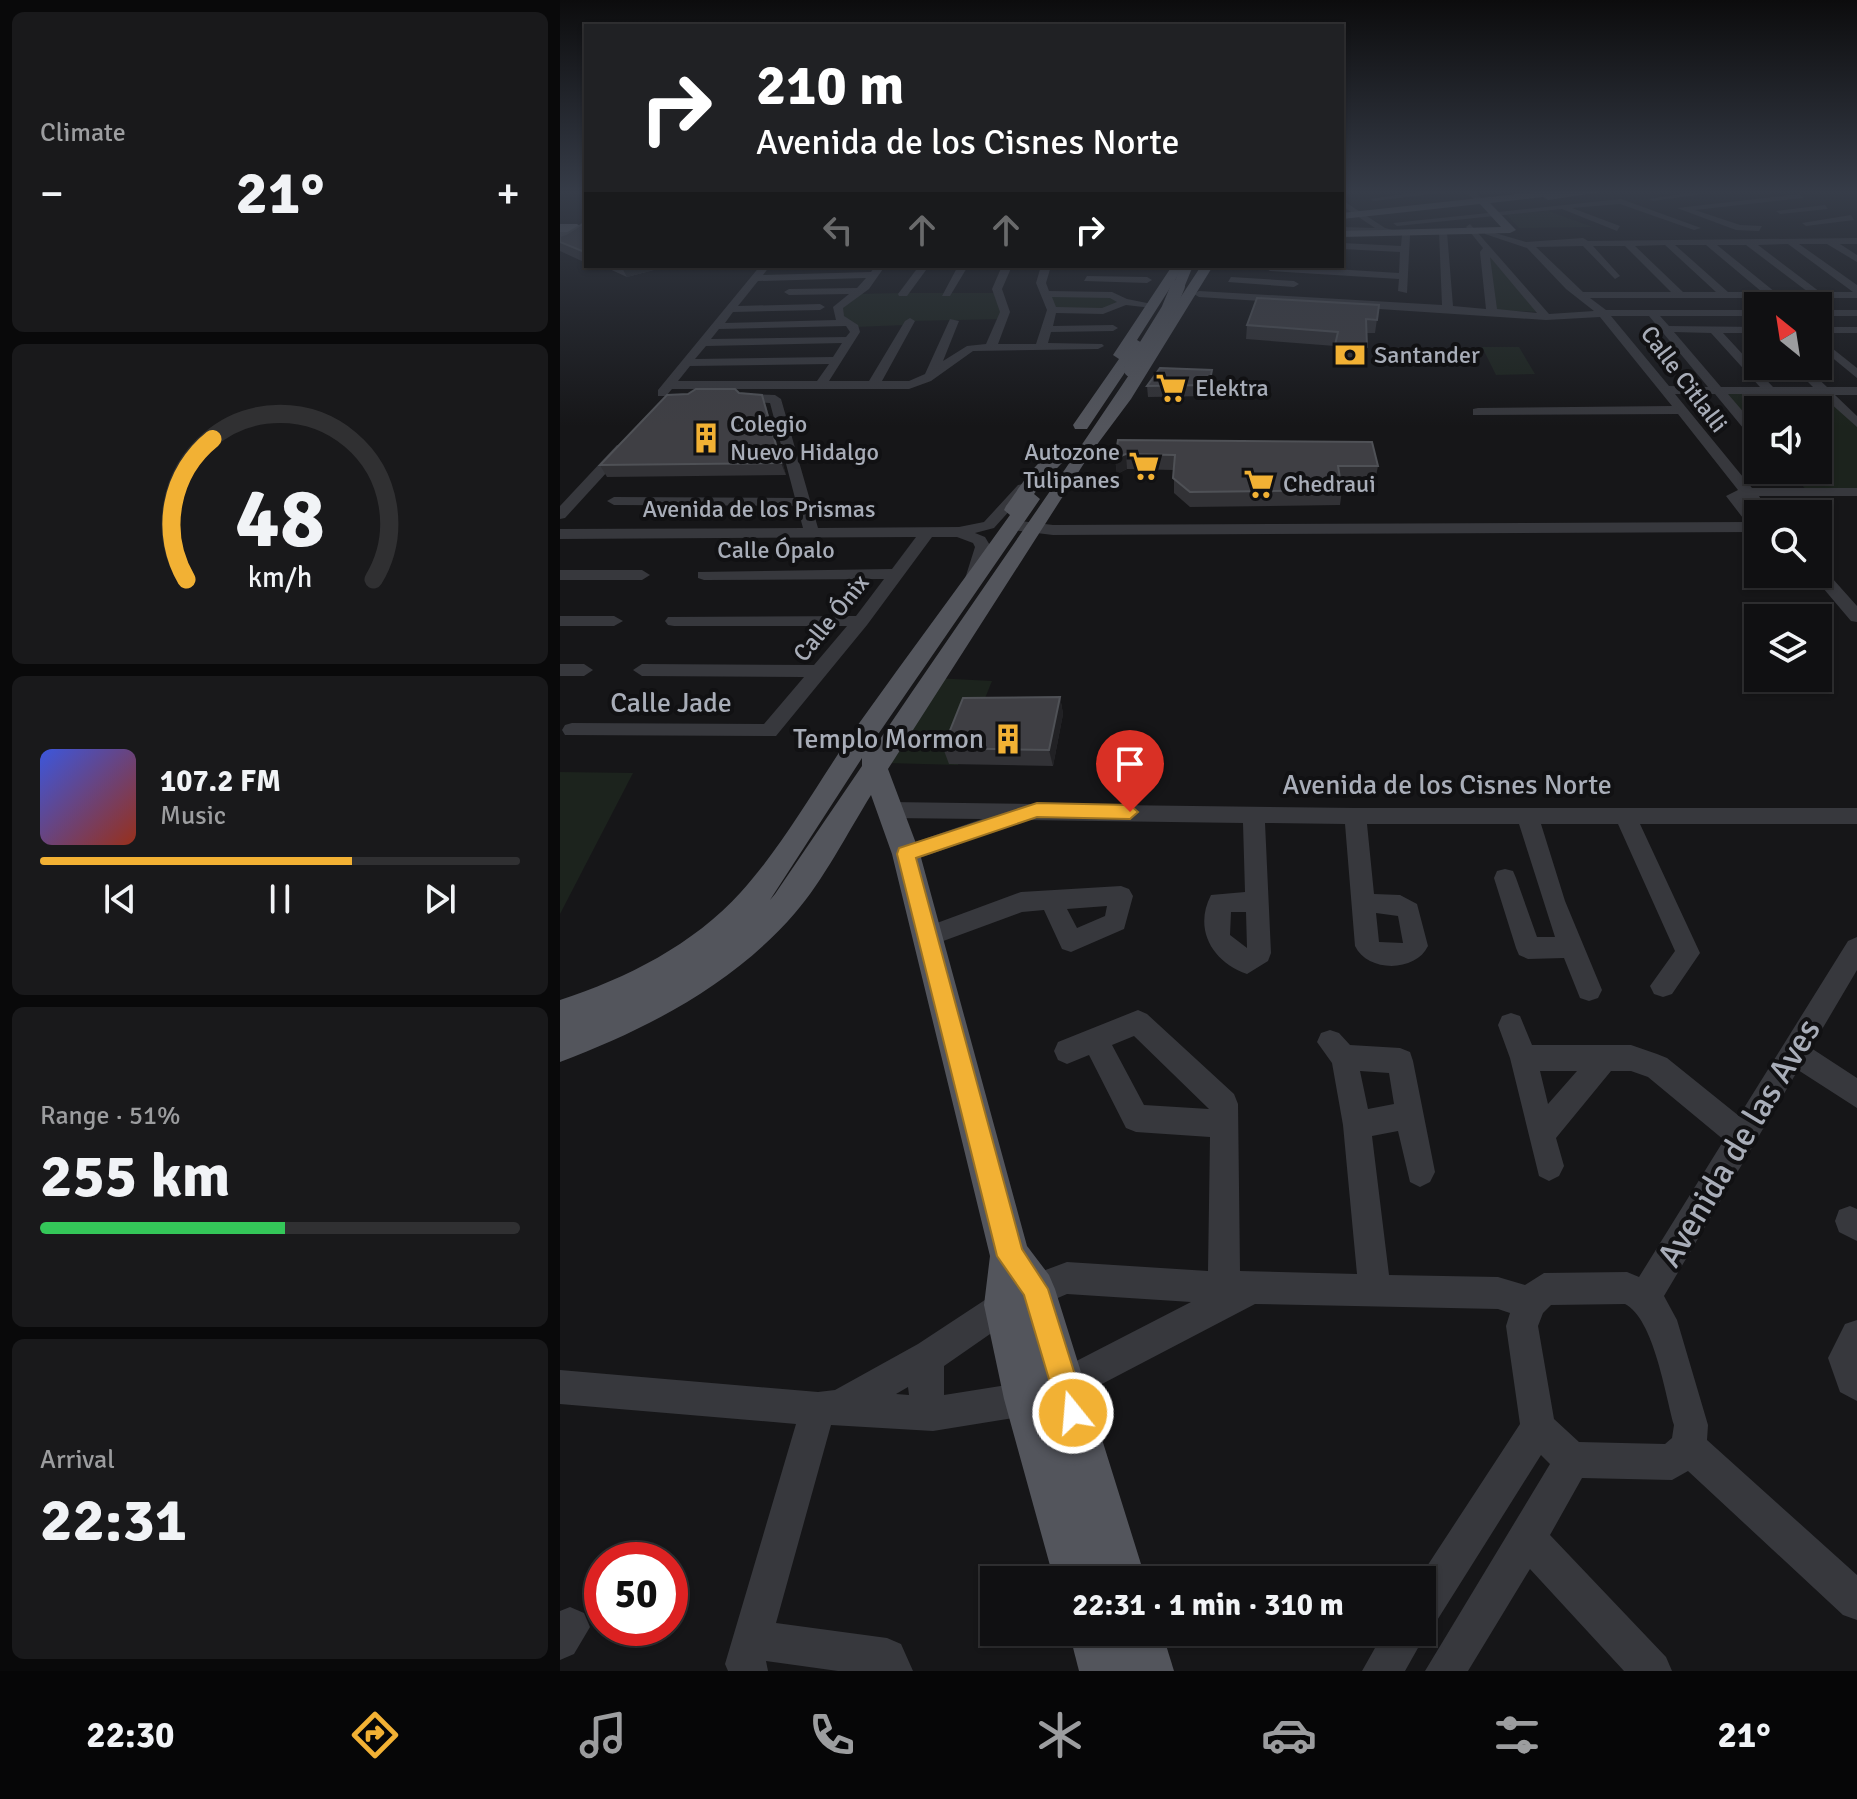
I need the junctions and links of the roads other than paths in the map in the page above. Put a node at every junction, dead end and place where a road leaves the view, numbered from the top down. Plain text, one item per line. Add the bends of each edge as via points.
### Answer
1 (762, 270) edge
2 (921, 270) edge
3 (961, 270) edge
4 (1005, 270) edge
5 (1045, 270) edge
6 (1087, 270) edge
7 (1175, 270) edge
8 (1185, 270) edge
9 (1305, 270) edge
10 (1404, 270) edge
11 (1445, 270) edge
12 (1487, 270) edge
13 (1506, 270) edge
14 (1558, 270) edge
15 (1604, 270) edge
16 (1654, 270) edge
17 (1697, 270) edge
18 (1742, 270) edge
19 (1785, 270) edge
20 (1828, 270) edge
21 (877, 271) edge
22 (1403, 276) junction
23 (755, 278) junction
24 (1087, 279) junction
25 (1147, 280) dead end
26 (1231, 280) dead end
27 (1634, 280) dead end
28 (1649, 280) dead end
29 (1664, 280) junction
30 (1200, 282) edge
31 (1309, 285) dead end
32 (1387, 290) dead end
33 (1403, 290) junction
34 (859, 291) junction
35 (1768, 292) edge
36 (1814, 292) edge
37 (1857, 292) edge
38 (743, 293) junction
39 (758, 293) dead end
40 (772, 293) dead end
41 (903, 294) dead end
42 (946, 294) dead end
43 (1047, 294) junction
44 (1091, 294) junction
45 (1832, 294) edge
46 (1583, 295) junction
47 (1680, 295) junction
48 (1725, 295) junction
49 (1744, 295) edge
50 (1125, 302) junction
51 (1152, 305) junction
52 (1401, 306) junction
53 (838, 307) junction
54 (729, 309) junction
55 (1052, 310) junction
56 (1448, 310) junction
57 (1492, 312) junction
58 (1603, 313) junction
59 (1652, 313) junction
60 (1744, 313) edge
61 (1832, 313) edge
62 (1857, 313) edge
63 (1547, 316) junction
64 (910, 321) dead end
65 (954, 321) dead end
66 (846, 323) junction
67 (715, 326) junction
68 (1113, 328) dead end
69 (1046, 329) junction
70 (1666, 329) junction
71 (1714, 330) junction
72 (1744, 330) edge
73 (1832, 330) edge
74 (1856, 331) edge
75 (848, 340) junction
76 (702, 343) junction
77 (1098, 346) dead end
78 (991, 347) junction
79 (1041, 347) junction
80 (1832, 352) edge
81 (939, 354) junction
82 (958, 355) junction
83 (837, 360) junction
84 (686, 363) junction
85 (1123, 372) junction
86 (1857, 374) edge
87 (929, 380) junction
88 (1813, 380) edge
89 (822, 383) junction
90 (874, 384) junction
91 (1665, 390) junction
92 (1718, 391) junction
93 (1770, 391) junction
94 (1825, 391) junction
95 (1857, 391) edge
96 (664, 397) junction
97 (1681, 410) junction
98 (1478, 412) dead end
99 (1744, 421) edge
100 (1857, 423) edge
101 (637, 431) edge
102 (1092, 440) junction
103 (1062, 453) junction
104 (1746, 492) junction
105 (1857, 492) edge
106 (1753, 500) edge
107 (614, 501) dead end
108 (803, 502) junction
109 (560, 515) edge
110 (1024, 526) junction
111 (928, 532) junction
112 (959, 532) junction
113 (812, 533) junction
114 (560, 534) edge
115 (896, 574) junction
116 (560, 575) edge
117 (642, 575) dead end
118 (704, 575) dead end
119 (971, 585) junction
120 (1832, 588) edge
121 (1857, 617) edge
122 (560, 621) edge
123 (614, 621) dead end
124 (674, 621) dead end
125 (861, 621) junction
126 (560, 670) edge
127 (584, 670) dead end
128 (642, 670) dead end
129 (820, 671) junction
130 (910, 673) junction
131 (572, 730) dead end
132 (769, 731) joint
133 (880, 786) junction
134 (1254, 815) junction
135 (1527, 815) junction
136 (1625, 815) junction
137 (1355, 816) junction
138 (1849, 816) edge
139 (977, 819) junction
140 (1857, 832) edge
141 (906, 854) junction
142 (815, 861) junction
143 (1505, 878) dead end
144 (1051, 899) dead end
145 (1553, 901) junction
146 (1256, 902) dead end
147 (1513, 902) junction
148 (1364, 903) dead end
149 (927, 937) junction
150 (1571, 947) junction
151 (1857, 948) edge
152 (1663, 986) dead end
153 (1589, 990) dead end
154 (560, 1015) edge
155 (1511, 1025) dead end
156 (1095, 1039) junction
157 (560, 1046) edge
158 (1067, 1051) dead end
159 (1796, 1053) junction
160 (1523, 1058) junction
161 (1605, 1058) junction
162 (1857, 1094) edge
163 (1411, 1114) junction
164 (1224, 1124) junction
165 (1357, 1125) junction
166 (1541, 1134) junction
167 (1742, 1136) junction
168 (1549, 1166) dead end
169 (1420, 1172) dead end
170 (1017, 1283) junction
171 (1173, 1286) junction
172 (1234, 1291) junction
173 (1375, 1291) junction
174 (1645, 1297) junction
175 (1530, 1303) junction
176 (1186, 1320) junction
177 (1857, 1336) edge
178 (930, 1356) junction
179 (1857, 1384) edge
180 (560, 1387) edge
181 (1045, 1392) junction
182 (829, 1408) junction
183 (933, 1414) junction
184 (1538, 1428) junction
185 (1688, 1447) junction
186 (1572, 1460) junction
187 (1527, 1539) junction
188 (1076, 1566) edge
189 (1116, 1566) edge
190 (1436, 1586) edge
191 (1857, 1601) edge
192 (1098, 1646) edge
193 (1141, 1646) edge
194 (1398, 1646) edge
195 (750, 1655) edge
196 (893, 1671) edge
197 (1105, 1671) edge
198 (1148, 1671) edge
199 (1382, 1671) edge
200 (1445, 1671) edge
201 (1652, 1671) edge

1 - 23 street
2 - 41 street
3 - 42 street
4 - 78 street via 997,289 1005,312
5 - 43 street via 1041,283
6 - 24 street
7 - 51 main road
8 - 85 main road, bridge via 1165,315
9 - 22 street
10 - 22 street
11 - 56 street
12 - 57 street
13 - 63 street
14 - 46 street, Calle Citlalli
15 - 27 street via 1610,278
16 - 29 street
17 - 48 street
18 - 35 street
19 - 36 street
20 - 37 street
21 - 23 street
21 - 34 street
22 - 33 street
23 - 38 street
24 - 25 street
24 - 44 street
26 - 31 street
28 - 29 street
29 - 47 street
30 - 52 street
30 - 85 main road, bridge via 1161,310
30 - 102 main road
32 - 33 street
33 - 52 street
34 - 40 street
34 - 53 street
37 - 45 street
38 - 39 street
38 - 54 street
43 - 44 street
43 - 55 street
44 - 50 street
46 - 47 street
46 - 58 street, Calle Citlalli
47 - 48 street
48 - 49 street
50 - 51 street
50 - 55 street via 1103,311
51 - 85 main road via 1118,357
52 - 56 street
53 - 54 street
53 - 66 street
54 - 67 street
55 - 69 street
56 - 57 street
57 - 63 street
58 - 59 street
58 - 63 street
58 - 91 street, Calle Citlalli
59 - 60 street
59 - 70 street
61 - 62 street
64 - 90 street
65 - 81 street
66 - 67 street
66 - 75 street via 855,332
67 - 76 street
68 - 69 street
69 - 79 street
70 - 71 street
70 - 92 street
71 - 72 street
71 - 93 street
73 - 74 street
75 - 76 street
75 - 83 street
76 - 84 street
77 - 79 street
78 - 79 street
78 - 82 street
80 - 86 street
81 - 82 street
81 - 87 street
82 - 87 street
83 - 84 street
83 - 89 street
84 - 96 street
85 - 102 main road
85 - 103 main road
87 - 90 street
88 - 94 street
89 - 90 street
89 - 96 street
91 - 92 street
91 - 97 street, Calle Citlalli
92 - 93 street
92 - 99 street
93 - 94 street
94 - 95 street
94 - 100 street
96 - 108 street via 775,399
97 - 98 street
97 - 104 street, Calle Citlalli
101 - 109 street
102 - 110 main road
103 - 110 main road
103 - 112 street, Avenida de los Prismas via 1039,466 989,525
104 - 105 street via 1801,486
104 - 106 street, Calle Citlalli
104 - 110 street via 1733,496 1757,527
107 - 108 street
108 - 113 street
110 - 119 main road
110 - 133 main road
111 - 112 street, Avenida de los Prismas
111 - 113 street, Avenida de los Prismas
111 - 115 street, Calle Ónix
112 - 119 street via 980,540 983,547
113 - 114 street, Avenida de los Prismas
115 - 118 street, Calle Ópalo
115 - 125 street, Calle Ónix
116 - 117 street
119 - 130 main road
120 - 121 street
122 - 123 street
124 - 125 street
125 - 129 street, Calle Ónix
126 - 127 street
128 - 129 street
129 - 132 street, Calle Ónix
130 - 133 main road via 874,750
130 - 154 main road via 763,889 733,920 661,972
131 - 132 street, Calle Jade
133 - 139 street, Avenida de los Cisnes Norte
133 - 141 main road
133 - 142 main road
133 - 142 main road via 838,842
134 - 137 street, Avenida de los Cisnes Norte
134 - 139 street, Avenida de los Cisnes Norte via 1037,810
134 - 146 street
135 - 136 street, Avenida de los Cisnes Norte
135 - 137 street, Avenida de los Cisnes Norte
135 - 145 street
136 - 138 street, Avenida de los Cisnes Norte
136 - 152 street via 1688,953
137 - 148 street
138 - 140 street
139 - 141 street, Avenida de los Cisnes Norte
141 - 149 main road
142 - 157 main road via 755,936 714,969 603,1031
143 - 147 street
144 - 149 street via 1021,902
145 - 147 street
145 - 150 street
147 - 150 street via 1528,948
149 - 170 main road
150 - 153 street
151 - 159 street, Avenida de las Aves
155 - 160 street
156 - 158 street
156 - 164 street via 1136,1118
156 - 164 street via 1138,1022 1224,1104
159 - 162 street
159 - 167 street, Avenida de las Aves
160 - 161 street
160 - 166 street
161 - 166 street
161 - 167 street via 1631,1058 1657,1067
163 - 165 street
163 - 165 street via 1400,1061 1337,1050
163 - 169 street
164 - 172 street
165 - 173 street
166 - 168 street
167 - 174 street, Avenida de las Aves
170 - 171 street via 1067,1278
170 - 178 street
170 - 181 main road
171 - 172 street
171 - 176 street via 1185,1302
172 - 173 street
172 - 176 street
173 - 175 street via 1498,1293
174 - 175 street via 1627,1288 1544,1289
174 - 185 street via 1661,1320 1691,1425
175 - 184 street via 1522,1326
176 - 181 street
177 - 179 street via 1845,1358
178 - 182 street
178 - 183 street via 924,1395
180 - 182 street
181 - 183 street
181 - 188 main road
181 - 189 main road
182 - 183 street
182 - 195 street
184 - 186 street
184 - 190 street
185 - 186 street via 1672,1462
185 - 191 street
186 - 187 street
187 - 200 street
187 - 201 street
192 - 197 main road
193 - 198 main road
194 - 199 street
195 - 196 street via 887,1658

